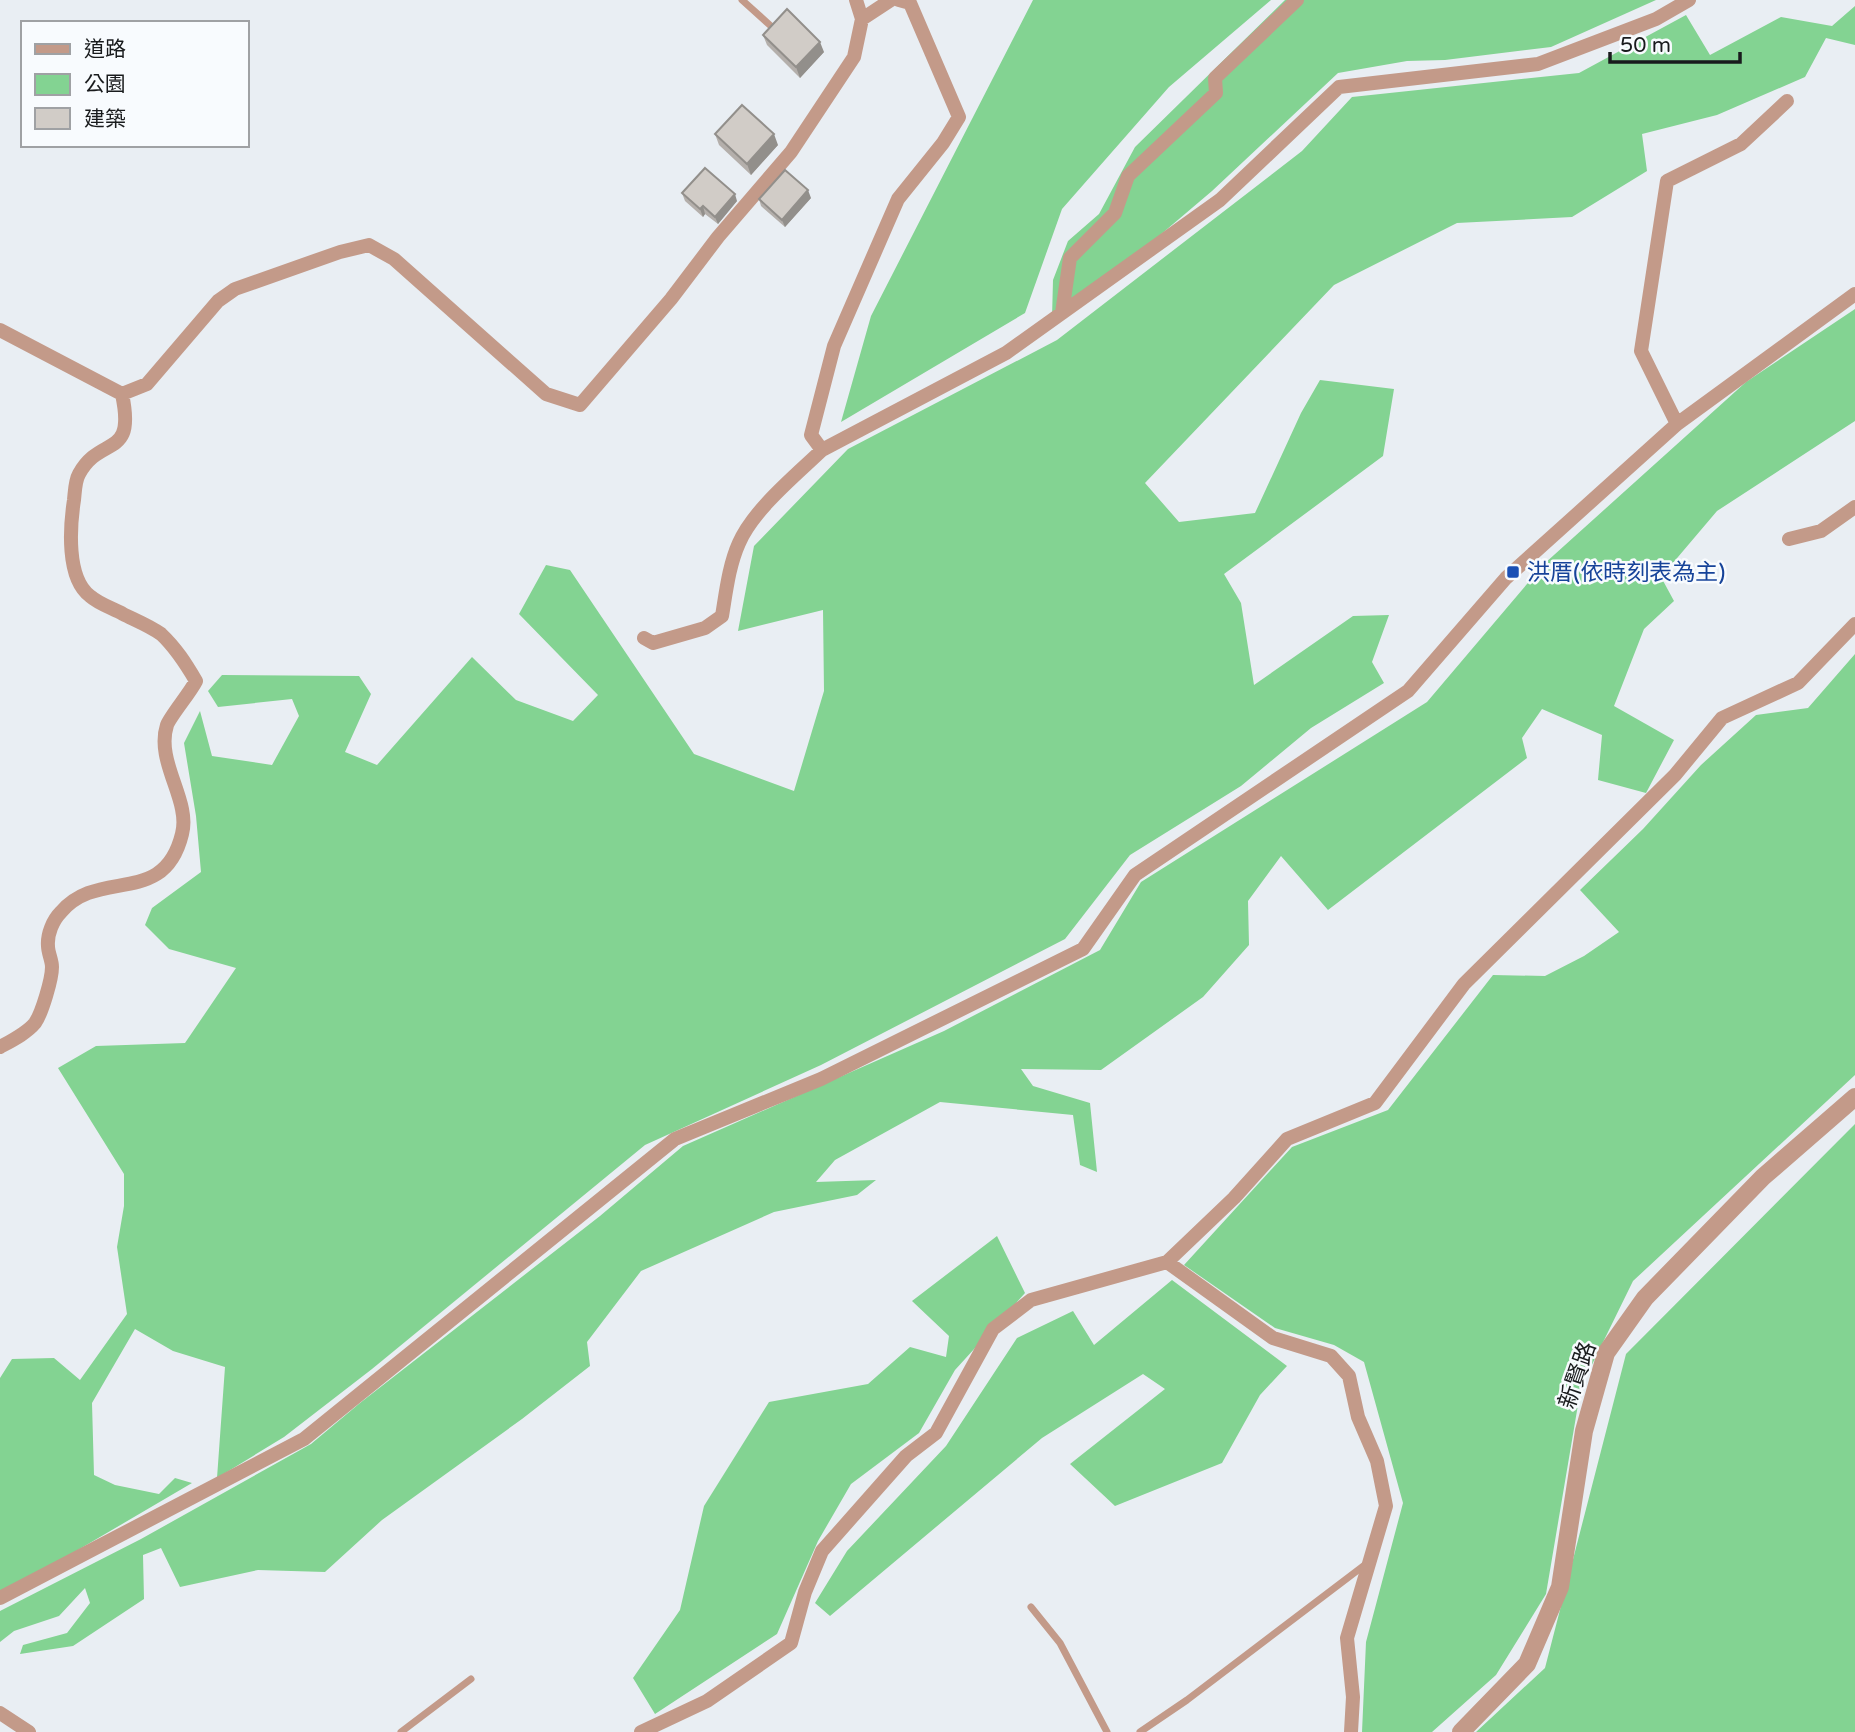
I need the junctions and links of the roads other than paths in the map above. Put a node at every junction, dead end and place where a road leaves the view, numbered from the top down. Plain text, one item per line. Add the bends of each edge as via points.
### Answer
1 (742, 0) edge
2 (856, 0) edge
3 (891, 0) edge
4 (899, 0) edge
5 (1297, 0) edge
6 (1689, 0) edge
7 (862, 19) junction
8 (772, 27) edge
9 (1787, 101) dead end
10 (1855, 294) edge
11 (1062, 313) junction
12 (0, 330) edge
13 (122, 394) junction
14 (1677, 424) junction
15 (822, 450) junction
16 (1855, 507) edge
17 (1789, 538) dead end
18 (1855, 624) edge
19 (644, 638) dead end
20 (0, 1047) edge
21 (1855, 1097) edge
22 (1167, 1262) junction
23 (1370, 1562) junction
24 (0, 1598) edge
25 (1031, 1607) dead end
26 (471, 1679) dead end
27 (0, 1713) edge
28 (29, 1732) edge
29 (401, 1732) edge
30 (642, 1732) edge
31 (1107, 1732) edge
32 (1140, 1732) edge
33 (1351, 1732) edge
34 (1461, 1732) edge

1 - 8 lane
2 - 7 street
3 - 7 street
4 - 15 street via 910,3 960,117 898,199 834,346 811,435
5 - 11 street via 1215,78 1216,93 1128,176 1115,213 1070,258
6 - 11 street via 1656,19 1538,64 1339,88 1220,200
7 - 13 street via 854,57 791,152 580,405 546,394 394,259 369,245 235,289 218,301 147,384
9 - 14 street via 1741,144 1667,181 1641,351
10 - 14 street
11 - 15 street via 1006,353
12 - 13 street
13 - 20 street via 125,432 77,479 71,518 72,561 89,596 159,632 180,653 197,681 168,722 163,744 183,834 168,865 156,875 133,885 77,896 59,913 48,946 52,968 46,996 34,1023
14 - 24 street via 1506,578 1408,691 1135,875 1083,949 821,1079 675,1139 304,1439
15 - 19 street via 765,504 739,542 722,617 705,628 653,643
16 - 17 street via 1821,531
18 - 22 street via 1798,683 1722,718 1675,775 1464,984 1376,1103 1287,1139
21 - 34 street, 新賢路 via 1763,1177 1645,1298 1606,1353 1584,1431 1560,1587 1527,1664
22 - 23 street via 1273,1338 1331,1356 1349,1376 1358,1417 1377,1461 1386,1506
22 - 30 street via 1031,1300 993,1329 936,1433 906,1456 822,1551 790,1643 707,1701
23 - 32 lane
23 - 33 street via 1347,1638
25 - 31 lane via 1060,1643
26 - 29 lane
27 - 28 street

